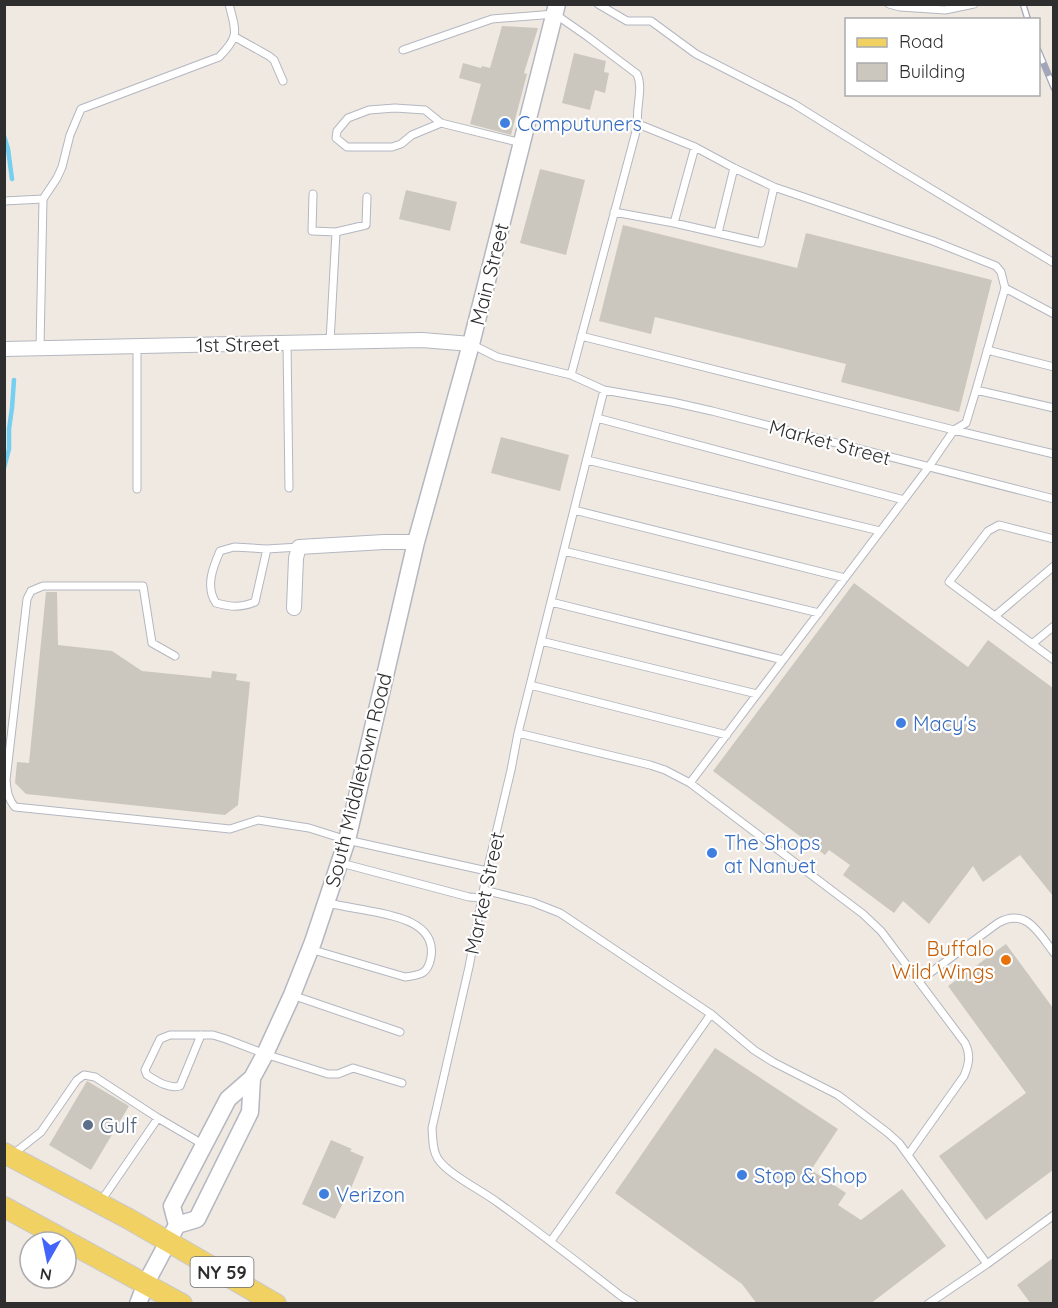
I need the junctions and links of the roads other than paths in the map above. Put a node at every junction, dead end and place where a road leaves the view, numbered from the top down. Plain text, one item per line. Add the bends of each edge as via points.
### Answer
1 (229, 4) edge
2 (598, 4) edge
3 (889, 4) edge
4 (974, 4) edge
5 (556, 10) edge
6 (235, 37) junction
7 (403, 50) dead end
8 (284, 81) dead end
9 (441, 123) junction
10 (638, 124) junction
11 (522, 143) junction
12 (695, 147) junction
13 (734, 168) junction
14 (774, 187) junction
15 (313, 194) dead end
16 (368, 197) dead end
17 (43, 199) junction
18 (4, 201) edge
19 (614, 212) junction
20 (674, 223) junction
21 (336, 232) junction
22 (718, 233) junction
23 (1053, 263) edge
24 (1005, 288) junction
25 (1053, 314) edge
26 (581, 336) junction
27 (330, 342) junction
28 (287, 343) junction
29 (471, 344) junction
30 (137, 346) junction
31 (40, 348) junction
32 (4, 349) edge
33 (987, 350) junction
34 (1053, 367) edge
35 (571, 375) junction
36 (604, 390) junction
37 (976, 390) junction
38 (1053, 408) edge
39 (597, 418) junction
40 (954, 430) junction
41 (1053, 454) edge
42 (587, 460) junction
43 (928, 468) junction
44 (289, 488) dead end
45 (136, 489) dead end
46 (904, 500) junction
47 (1053, 500) edge
48 (574, 510) junction
49 (880, 531) junction
50 (1053, 539) edge
51 (416, 542) junction
52 (299, 547) junction
53 (267, 549) junction
54 (564, 551) junction
55 (1053, 566) edge
56 (845, 578) junction
57 (551, 602) junction
58 (294, 608) dead end
59 (819, 613) junction
60 (995, 616) junction
61 (1053, 626) edge
62 (542, 641) junction
63 (1032, 644) junction
64 (175, 656) dead end
65 (783, 660) junction
66 (1053, 660) edge
67 (530, 685) junction
68 (758, 694) junction
69 (518, 733) junction
70 (727, 735) junction
71 (690, 783) junction
72 (347, 840) junction
73 (340, 863) junction
74 (487, 871) junction
75 (484, 893) junction
76 (327, 903) junction
77 (310, 949) junction
78 (1053, 952) edge
79 (919, 981) junction
80 (292, 995) junction
81 (711, 1014) junction
82 (400, 1032) dead end
83 (201, 1035) junction
84 (265, 1054) junction
85 (252, 1078) junction
86 (402, 1083) dead end
87 (158, 1118) junction
88 (204, 1145) junction
89 (8, 1155) edge
90 (908, 1155) junction
91 (99, 1203) junction
92 (4, 1207) edge
93 (1053, 1215) edge
94 (172, 1233) junction
95 (551, 1241) junction
96 (987, 1264) junction
97 (146, 1283) junction
98 (138, 1304) edge
99 (182, 1304) edge
100 (276, 1304) edge
101 (634, 1304) edge
102 (928, 1304) edge

1 - 6 lane
2 - 23 lane via 627,21 651,21 696,54 794,104
3 - 4 lane via 945,10
5 - 7 lane via 492,19
5 - 10 lane via 637,74
5 - 11 street, Main Street
6 - 8 lane via 274,60
6 - 17 lane via 219,57 81,109 62,167
9 - 9 lane via 425,110 369,110 348,118 336,138 347,147 392,147
9 - 11 lane
10 - 12 lane
10 - 19 lane
11 - 29 street, Main Street
12 - 13 lane
12 - 20 lane
13 - 14 lane
13 - 22 lane
14 - 22 lane via 761,243
14 - 24 lane via 933,240 996,266
15 - 21 lane via 312,231
16 - 21 lane via 366,225
17 - 18 lane
17 - 31 lane
19 - 20 lane
19 - 26 lane
20 - 22 lane
21 - 27 lane
24 - 25 lane
24 - 33 lane
26 - 35 lane
26 - 40 lane
27 - 28 street, 1st Street
27 - 29 street, 1st Street via 422,340
28 - 30 street, 1st Street
28 - 44 lane
29 - 35 lane, Market Street via 496,357
29 - 51 street, Main Street
30 - 31 street, 1st Street
30 - 45 lane
31 - 32 street, 1st Street
33 - 34 lane
33 - 37 lane
35 - 36 lane, Market Street
36 - 39 lane, Market Street
36 - 43 lane, Market Street via 712,411
37 - 38 lane
37 - 40 lane via 966,423
39 - 42 lane, Market Street
39 - 46 lane
40 - 41 lane
40 - 43 lane
42 - 48 lane, Market Street
42 - 49 lane
43 - 46 lane
43 - 47 lane, Market Street
46 - 49 lane
48 - 54 lane, Market Street
48 - 56 lane
49 - 56 lane
50 - 60 lane via 999,525 988,531 955,573 949,582
51 - 52 street
51 - 72 street, South Middletown Road
52 - 53 lane
52 - 58 street
53 - 53 lane via 234,547 220,551 210,588 216,603 244,606 255,602
54 - 57 lane, Market Street
54 - 59 lane
55 - 60 lane
56 - 59 lane
57 - 62 lane, Market Street
57 - 65 lane
59 - 65 lane
60 - 63 lane
61 - 63 lane
62 - 67 lane, Market Street
62 - 68 lane
63 - 66 lane
64 - 72 lane via 152,643 143,586 43,586 31,591 6,780 10,802 15,807 231,829 258,820 309,828
65 - 68 lane
67 - 69 lane, Market Street
67 - 70 lane
68 - 70 lane
69 - 71 lane via 650,765
69 - 74 lane, Market Street
70 - 71 lane
71 - 79 lane via 873,922
72 - 73 street, South Middletown Road
72 - 74 lane
73 - 75 lane via 469,897
73 - 76 street, South Middletown Road
74 - 75 lane, Market Street
75 - 81 lane via 532,902 560,913
75 - 95 lane, Market Street via 432,1128 433,1144 446,1168
76 - 77 street, South Middletown Road
76 - 77 lane via 391,914 412,923 430,941 429,964 425,972 405,977
77 - 80 street, South Middletown Road
78 - 79 lane via 1030,924 1011,917
79 - 90 lane via 965,1043 969,1058 964,1076
80 - 82 lane
80 - 84 street, South Middletown Road
81 - 90 lane via 754,1050 838,1095 888,1133
81 - 95 lane
83 - 83 lane via 170,1035 160,1039 145,1070 147,1075 167,1086 180,1086
83 - 84 lane via 213,1035
84 - 85 street, South Middletown Road
84 - 86 lane via 328,1074 353,1068
85 - 88 street, South Middletown Road via 228,1099
85 - 94 street, South Middletown Road via 250,1112 197,1219
87 - 88 lane
87 - 89 lane via 95,1077 84,1075 40,1132
87 - 91 lane
88 - 94 street, South Middletown Road via 172,1206
89 - 91 main road, NY 59
90 - 96 lane
91 - 94 main road, NY 59
92 - 97 main road, NY 59
93 - 96 lane
94 - 97 street
94 - 100 main road, NY 59
95 - 101 lane, Market Street
96 - 102 lane
97 - 98 street
97 - 99 main road, NY 59

